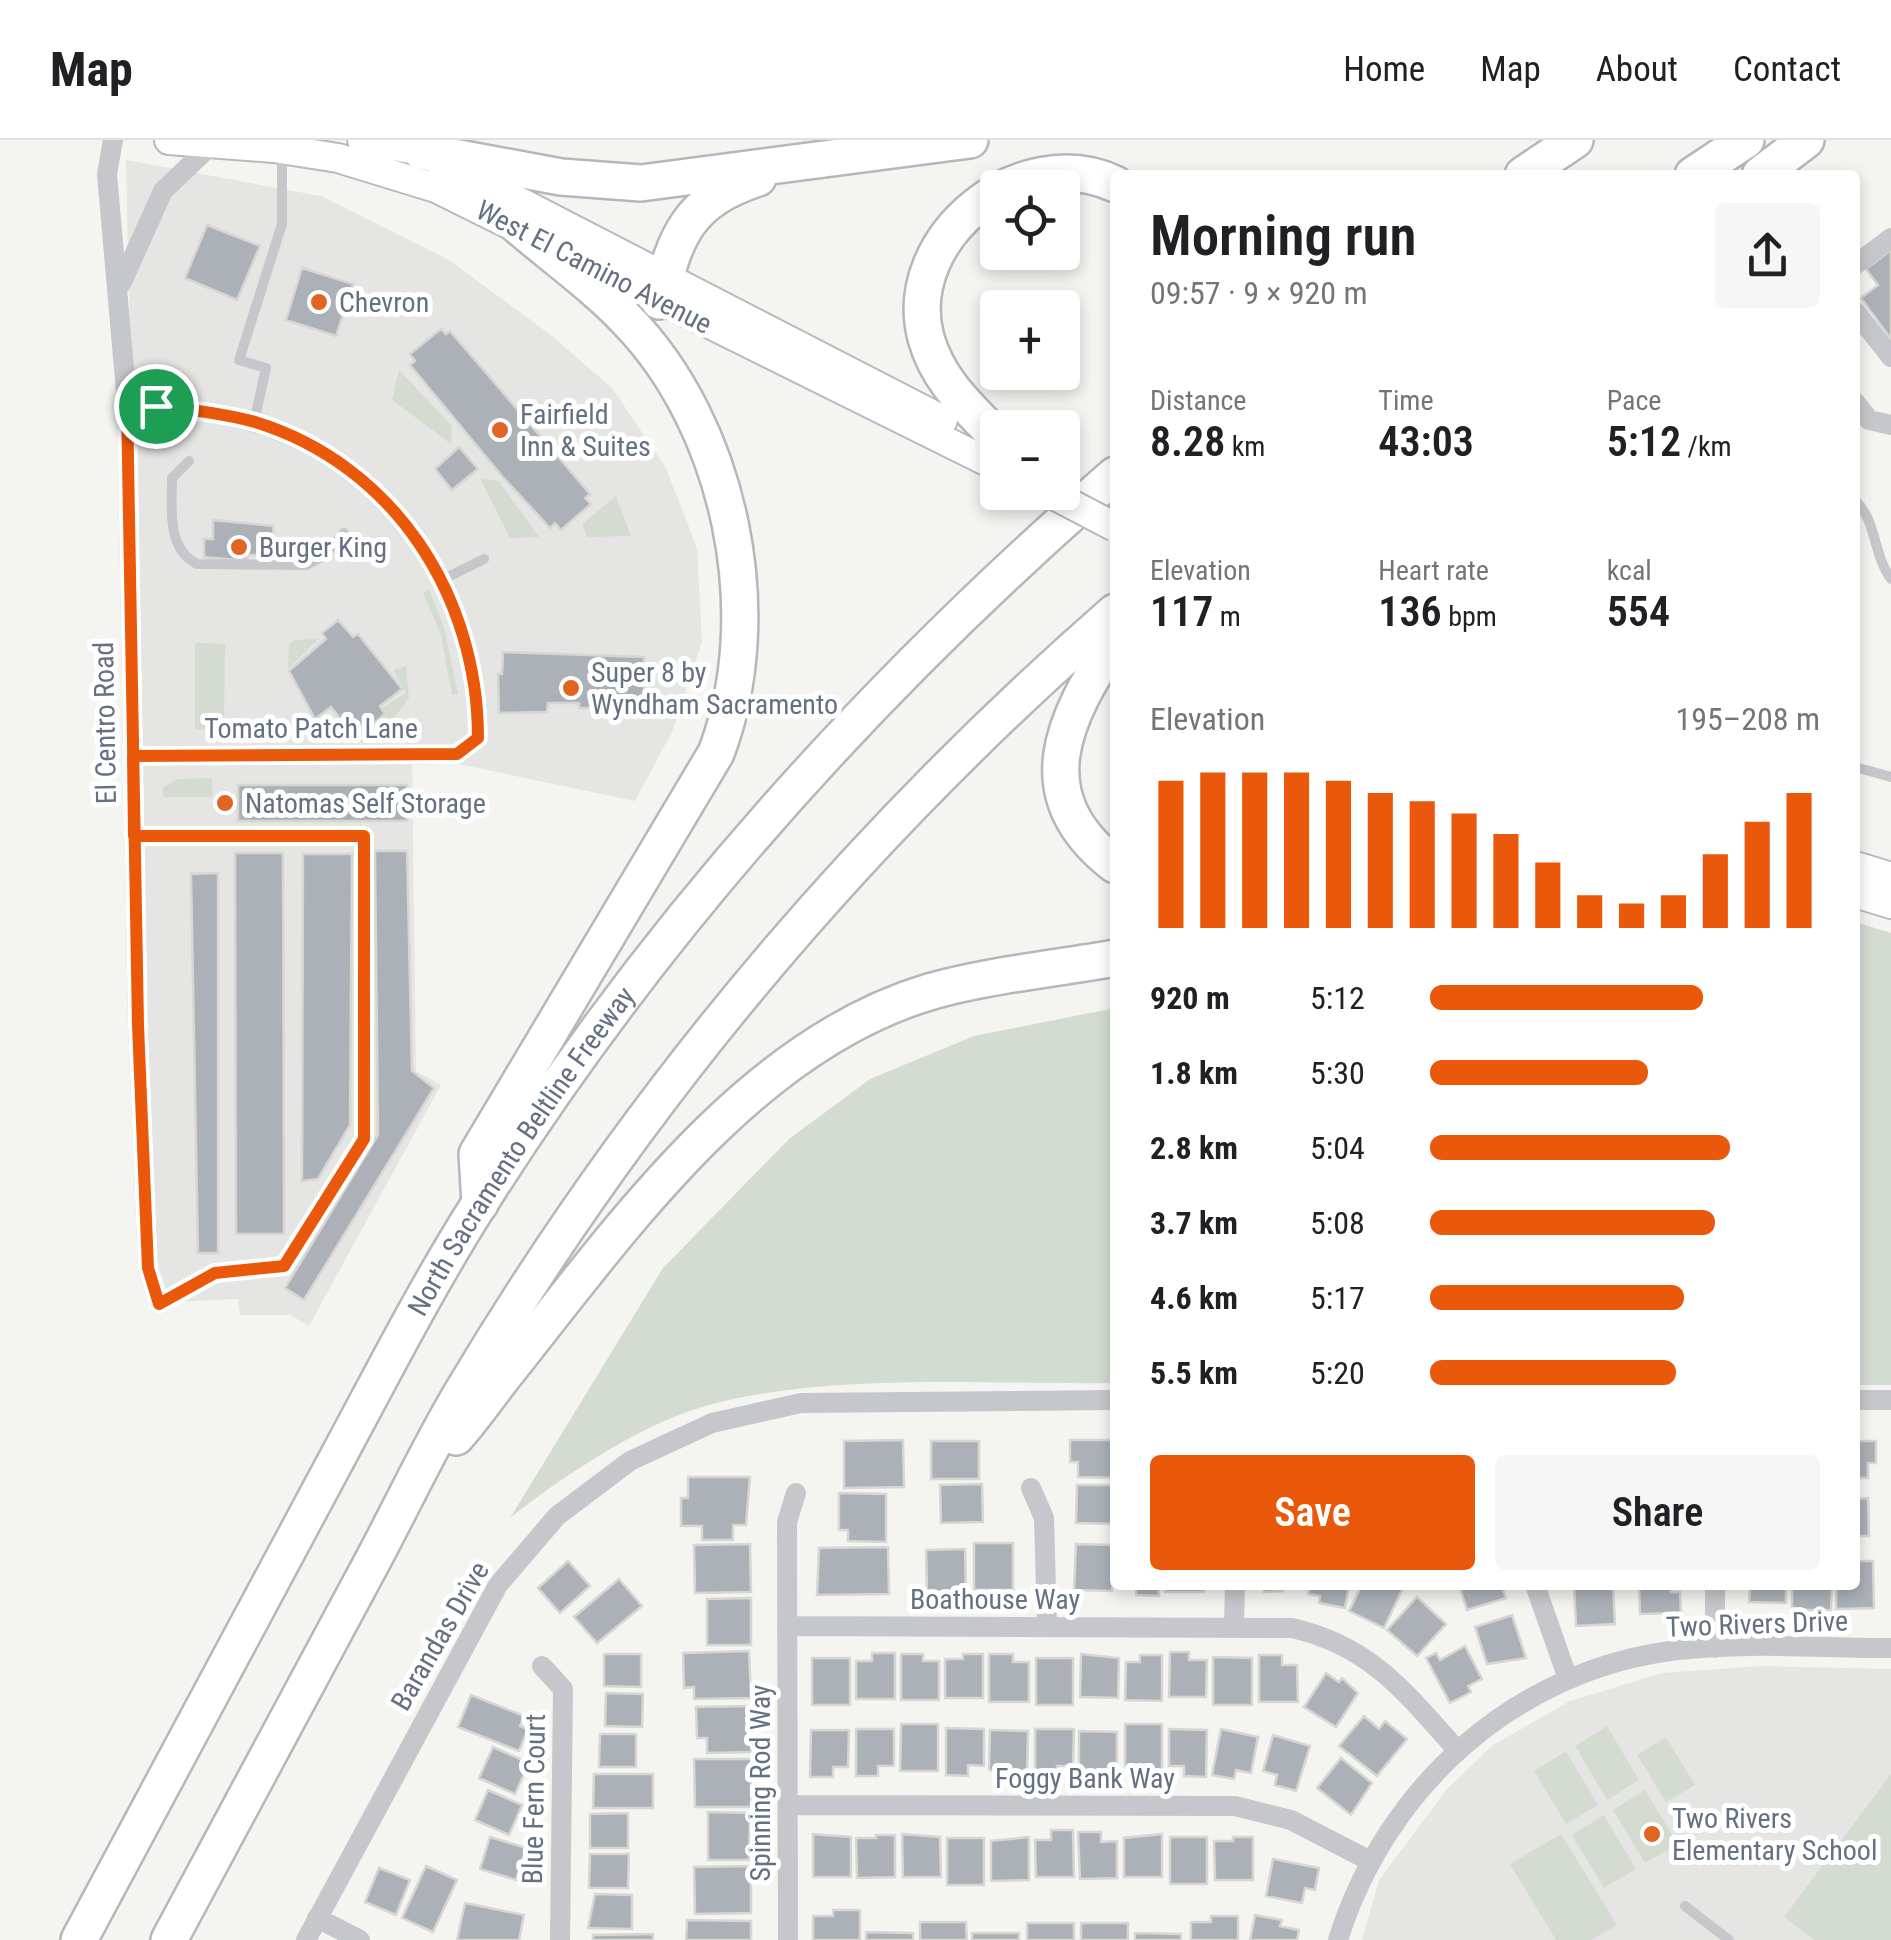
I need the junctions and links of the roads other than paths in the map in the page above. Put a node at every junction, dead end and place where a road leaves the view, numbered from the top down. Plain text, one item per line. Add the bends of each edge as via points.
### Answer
1 (113, 140) edge
2 (169, 140) edge
3 (362, 140) edge
4 (970, 140) edge
5 (1575, 140) edge
6 (1746, 140) edge
7 (1806, 140) edge
8 (211, 145) junction
9 (282, 149) junction
10 (422, 151) junction
11 (881, 153) junction
12 (1530, 170) edge
13 (1701, 170) edge
14 (1767, 170) edge
15 (1110, 183) edge
16 (518, 226) junction
17 (1891, 238) edge
18 (1860, 261) edge
19 (120, 286) junction
20 (662, 288) junction
21 (1860, 317) edge
22 (1891, 357) edge
23 (127, 404) junction
24 (1860, 408) edge
25 (980, 419) edge
26 (254, 422) junction
27 (1891, 426) edge
28 (980, 439) edge
29 (1110, 456) edge
30 (980, 457) edge
31 (189, 461) dead end
32 (1110, 479) edge
33 (1080, 490) edge
34 (1110, 505) edge
35 (1860, 505) edge
36 (1080, 509) edge
37 (1110, 524) edge
38 (344, 533) dead end
39 (1030, 548) junction
40 (484, 559) dead end
41 (442, 580) junction
42 (1891, 580) edge
43 (1110, 616) edge
44 (1110, 648) edge
45 (133, 756) junction
46 (1860, 768) edge
47 (1891, 777) edge
48 (134, 836) junction
49 (1110, 861) edge
50 (1860, 868) edge
51 (1891, 877) edge
52 (1860, 895) edge
53 (1891, 904) edge
54 (1110, 959) edge
55 (480, 1204) junction
56 (159, 1304) joint
57 (1110, 1400) edge
58 (1860, 1400) edge
59 (1891, 1400) edge
60 (418, 1476) junction
61 (1031, 1488) dead end
62 (796, 1493) dead end
63 (1235, 1590) edge
64 (1538, 1590) edge
65 (1715, 1590) edge
66 (788, 1626) junction
67 (1047, 1626) junction
68 (1234, 1626) junction
69 (1715, 1648) junction
70 (1891, 1648) edge
71 (542, 1666) dead end
72 (1568, 1679) junction
73 (1457, 1750) junction
74 (788, 1805) junction
75 (1370, 1861) junction
76 (1686, 1906) dead end
77 (318, 1918) junction
78 (79, 1940) edge
79 (169, 1940) edge
80 (306, 1940) edge
81 (360, 1940) edge
82 (560, 1940) edge
83 (788, 1940) edge
84 (1338, 1940) edge
85 (1729, 1940) edge

1 - 19 street, El Centro Road via 107,174
2 - 8 main road, West El Camino Avenue
3 - 10 main road, West El Camino Avenue
4 - 11 highway
5 - 12 highway
6 - 13 highway
7 - 14 highway
8 - 9 main road, West El Camino Avenue
8 - 19 street via 164,191
9 - 16 main road, West El Camino Avenue via 338,158 436,188
9 - 26 lane via 282,224 239,360 266,368
10 - 11 highway via 561,178 641,183
10 - 20 main road, West El Camino Avenue
11 - 20 highway via 731,188 694,212 672,246
15 - 25 highway via 1058,170 1011,179 969,204 939,242 924,288 925,336 944,381
16 - 20 main road, West El Camino Avenue
16 - 55 highway via 627,320 700,433 726,511 739,647 728,722 716,753 477,1154
17 - 18 street
19 - 23 street, El Centro Road
20 - 28 main road, West El Camino Avenue
20 - 30 main road, West El Camino Avenue
21 - 22 street
23 - 26 street, Tomato Patch Lane
23 - 45 street, El Centro Road
24 - 27 street via 1869,420
26 - 41 street, Tomato Patch Lane via 310,446 361,480 418,538
29 - 39 highway
31 - 38 lane via 172,478 172,511 177,546 197,564 307,565
32 - 39 highway, North Sacramento Beltline Freeway
33 - 34 main road
35 - 42 lane
36 - 37 main road, bridge
39 - 55 highway, North Sacramento Beltline Freeway via 881,696 739,853 602,1026
40 - 41 lane
41 - 45 street, Tomato Patch Lane via 468,642 476,688 478,738 457,754
43 - 60 highway via 907,806 744,988 532,1279
44 - 49 highway via 1072,708 1061,767 1073,814
45 - 48 street, El Centro Road
46 - 47 lane
48 - 56 street, El Centro Road via 147,1250
48 - 56 lane via 364,836 364,1139 284,1266 215,1273
50 - 51 main road
52 - 53 main road
54 - 60 highway via 931,992 862,1020 771,1076 680,1163 472,1420
55 - 78 highway, North Sacramento Beltline Freeway
57 - 77 street, Barandas Drive via 801,1402 712,1423 630,1462 557,1516 498,1585
58 - 59 street
60 - 79 highway
61 - 67 street via 1044,1518
62 - 66 street, Spinning Rod Way via 788,1522
63 - 68 street
64 - 72 street
65 - 69 street
66 - 67 street, Boathouse Way
66 - 74 street, Spinning Rod Way
67 - 68 street, Boathouse Way
68 - 73 street, Boathouse Way via 1292,1628 1341,1643 1394,1679
69 - 70 street, Two Rivers Drive
69 - 72 street, Two Rivers Drive via 1628,1659
71 - 82 street, Blue Fern Court via 563,1689
72 - 73 street, Two Rivers Drive via 1524,1701
73 - 75 street, Two Rivers Drive via 1404,1808
74 - 75 street, Foggy Bank Way via 1235,1806 1290,1820
74 - 83 street, Spinning Rod Way
75 - 84 street, Two Rivers Drive
76 - 85 lane
77 - 80 street, Barandas Drive
77 - 81 street

